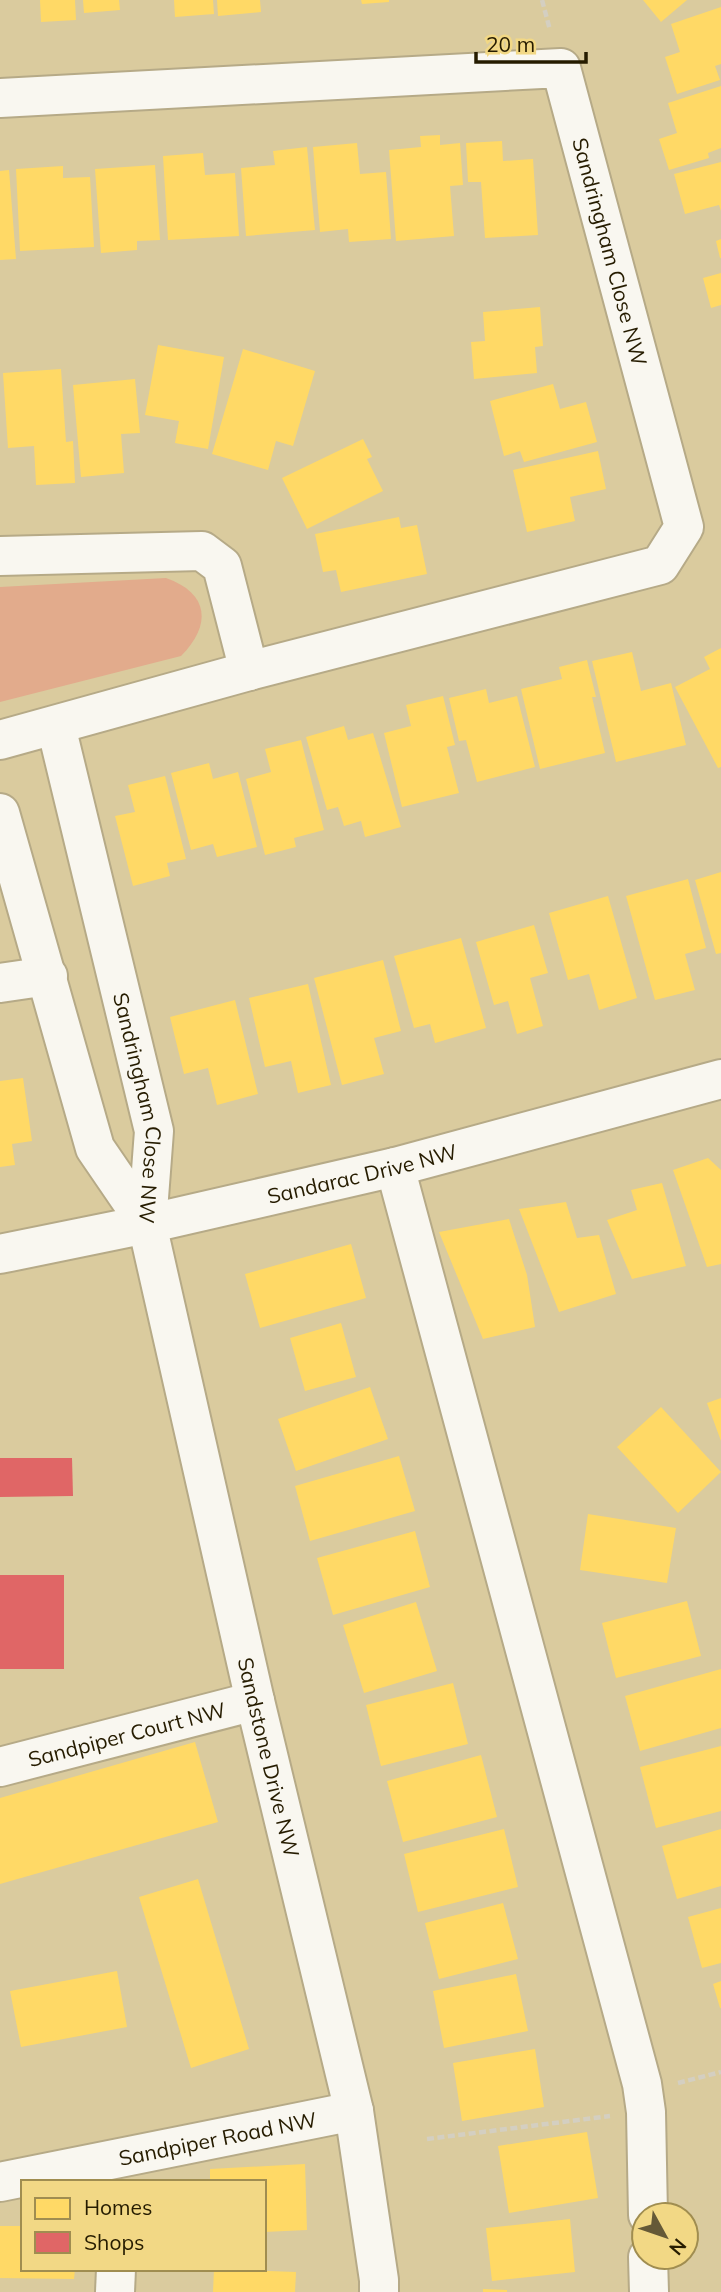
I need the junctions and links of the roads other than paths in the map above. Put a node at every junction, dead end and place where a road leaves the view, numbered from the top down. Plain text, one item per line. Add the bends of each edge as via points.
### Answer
1 (0, 98) edge
2 (0, 556) edge
3 (249, 671) junction
4 (56, 726) junction
5 (0, 740) edge
6 (0, 813) edge
7 (47, 976) junction
8 (0, 984) edge
9 (721, 1079) edge
10 (395, 1167) junction
11 (147, 1224) junction
12 (0, 1254) edge
13 (255, 1701) junction
14 (0, 1767) edge
15 (354, 2111) junction
16 (124, 2169) edge
17 (0, 2182) edge
18 (648, 2201) edge
19 (116, 2271) edge
20 (648, 2271) edge
21 (114, 2292) edge
22 (379, 2292) edge
23 (649, 2292) edge

1 - 3 street, Sandringham Close NW via 561,68 684,527 660,565
2 - 3 street via 202,551 222,566
3 - 4 street, Sandringham Close NW
4 - 5 street, Sandringham Close NW
4 - 11 street, Sandringham Close NW via 154,1130
6 - 7 street, Sandringham Close NW
7 - 8 street
7 - 11 street, Sandringham Close NW via 95,1148
9 - 10 street, Sandarac Drive NW
10 - 11 street, Sandarac Drive NW
10 - 18 street via 642,2084
11 - 12 street, Sandarac Drive NW
11 - 13 street, Sandstone Drive NW
13 - 14 street, Sandpiper Court NW
13 - 15 street, Sandstone Drive NW
15 - 16 street, Sandpiper Road NW
15 - 22 street, Sandstone Drive NW
16 - 17 street, Sandpiper Road NW
19 - 21 street
20 - 23 street

